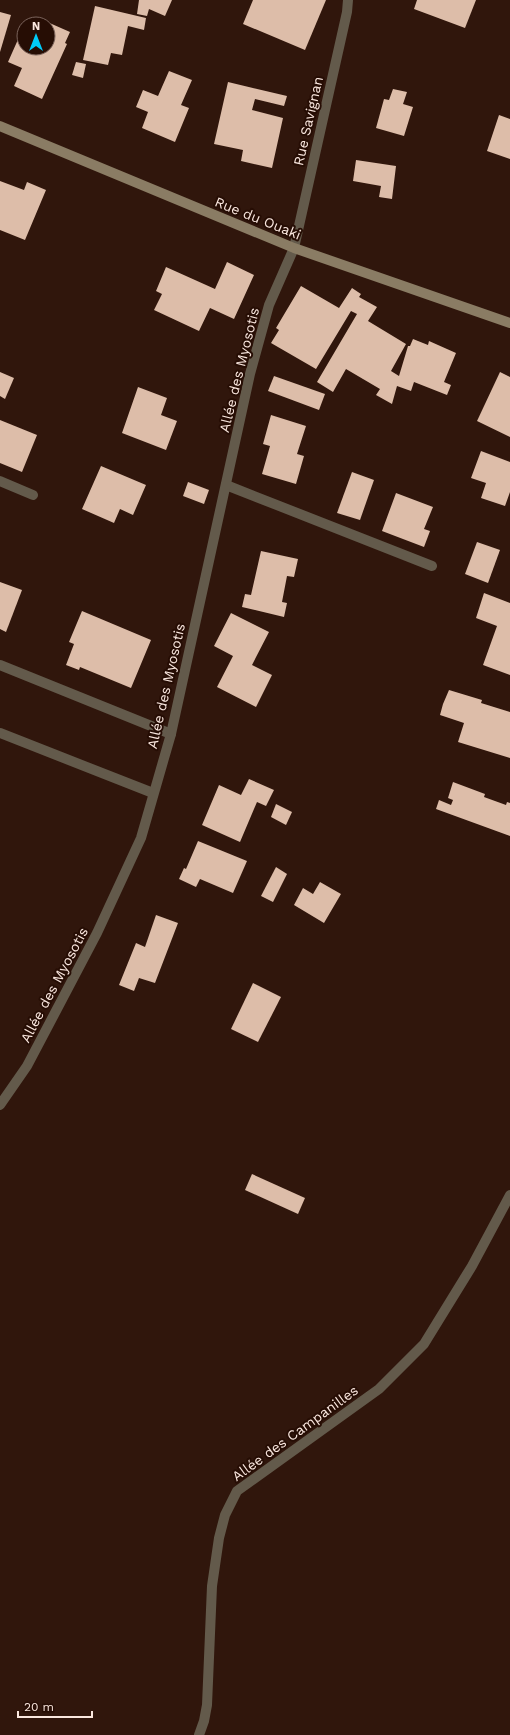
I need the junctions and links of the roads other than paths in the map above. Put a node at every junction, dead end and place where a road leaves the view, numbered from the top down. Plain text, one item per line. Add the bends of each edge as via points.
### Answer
1 (348, 0) edge
2 (0, 126) edge
3 (294, 248) junction
4 (510, 323) edge
5 (0, 481) edge
6 (226, 485) junction
7 (33, 495) dead end
8 (432, 566) dead end
9 (0, 665) edge
10 (0, 733) edge
11 (170, 734) junction
12 (153, 793) junction
13 (0, 1105) edge
14 (510, 1195) edge
15 (199, 1735) edge

1 - 3 street, Rue Savignan
2 - 3 street, Rue du Ouaki
3 - 4 street, Rue du Ouaki
3 - 6 street, Allée des Myosotis via 269,305 250,374
5 - 7 street
6 - 8 street
6 - 11 street, Allée des Myosotis
9 - 11 street
10 - 12 street
11 - 12 street, Allée des Myosotis
12 - 13 street, Allée des Myosotis via 140,838 97,933 27,1066
14 - 15 street, Allée des Campanilles via 472,1266 424,1344 379,1389 238,1491 225,1515 219,1538 212,1586 207,1705

